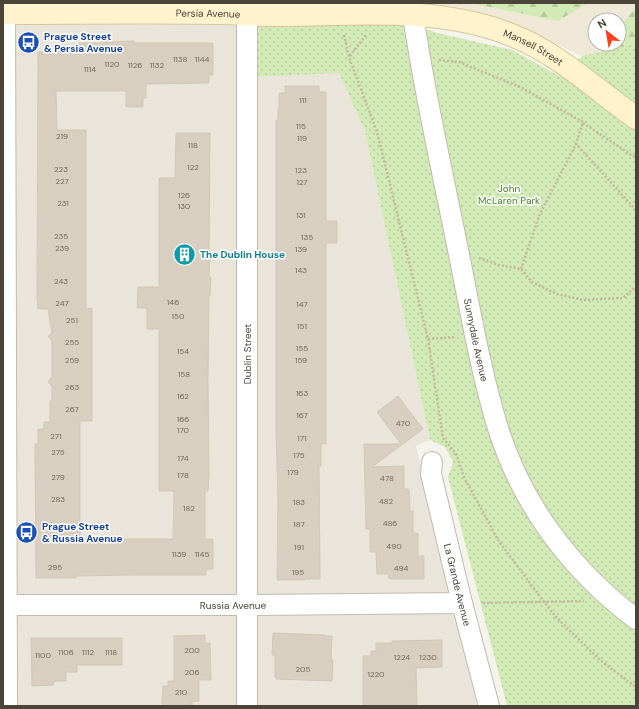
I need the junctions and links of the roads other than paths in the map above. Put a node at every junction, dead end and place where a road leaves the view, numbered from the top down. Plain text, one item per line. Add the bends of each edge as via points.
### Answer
1 (4, 9) edge
2 (247, 9) edge
3 (413, 15) junction
4 (636, 118) edge
5 (432, 462) dead end
6 (462, 603) junction
7 (4, 605) edge
8 (246, 605) junction
9 (636, 619) edge
10 (7, 706) edge
11 (247, 706) edge
12 (489, 706) edge

1 - 2 street, Persia Avenue via 213,13
1 - 7 street
2 - 3 street, Persia Avenue
2 - 8 street, Dublin Street
3 - 4 street, Mansell Street via 481,25 533,45 559,60
3 - 9 street, Sunnydale Avenue via 474,335 497,426 523,489 556,542 577,567
5 - 6 street, La Grande Avenue via 431,474
6 - 8 street, Russia Avenue
6 - 12 street, La Grande Avenue
7 - 8 street, Russia Avenue
7 - 10 street
8 - 11 street, Dublin Street

